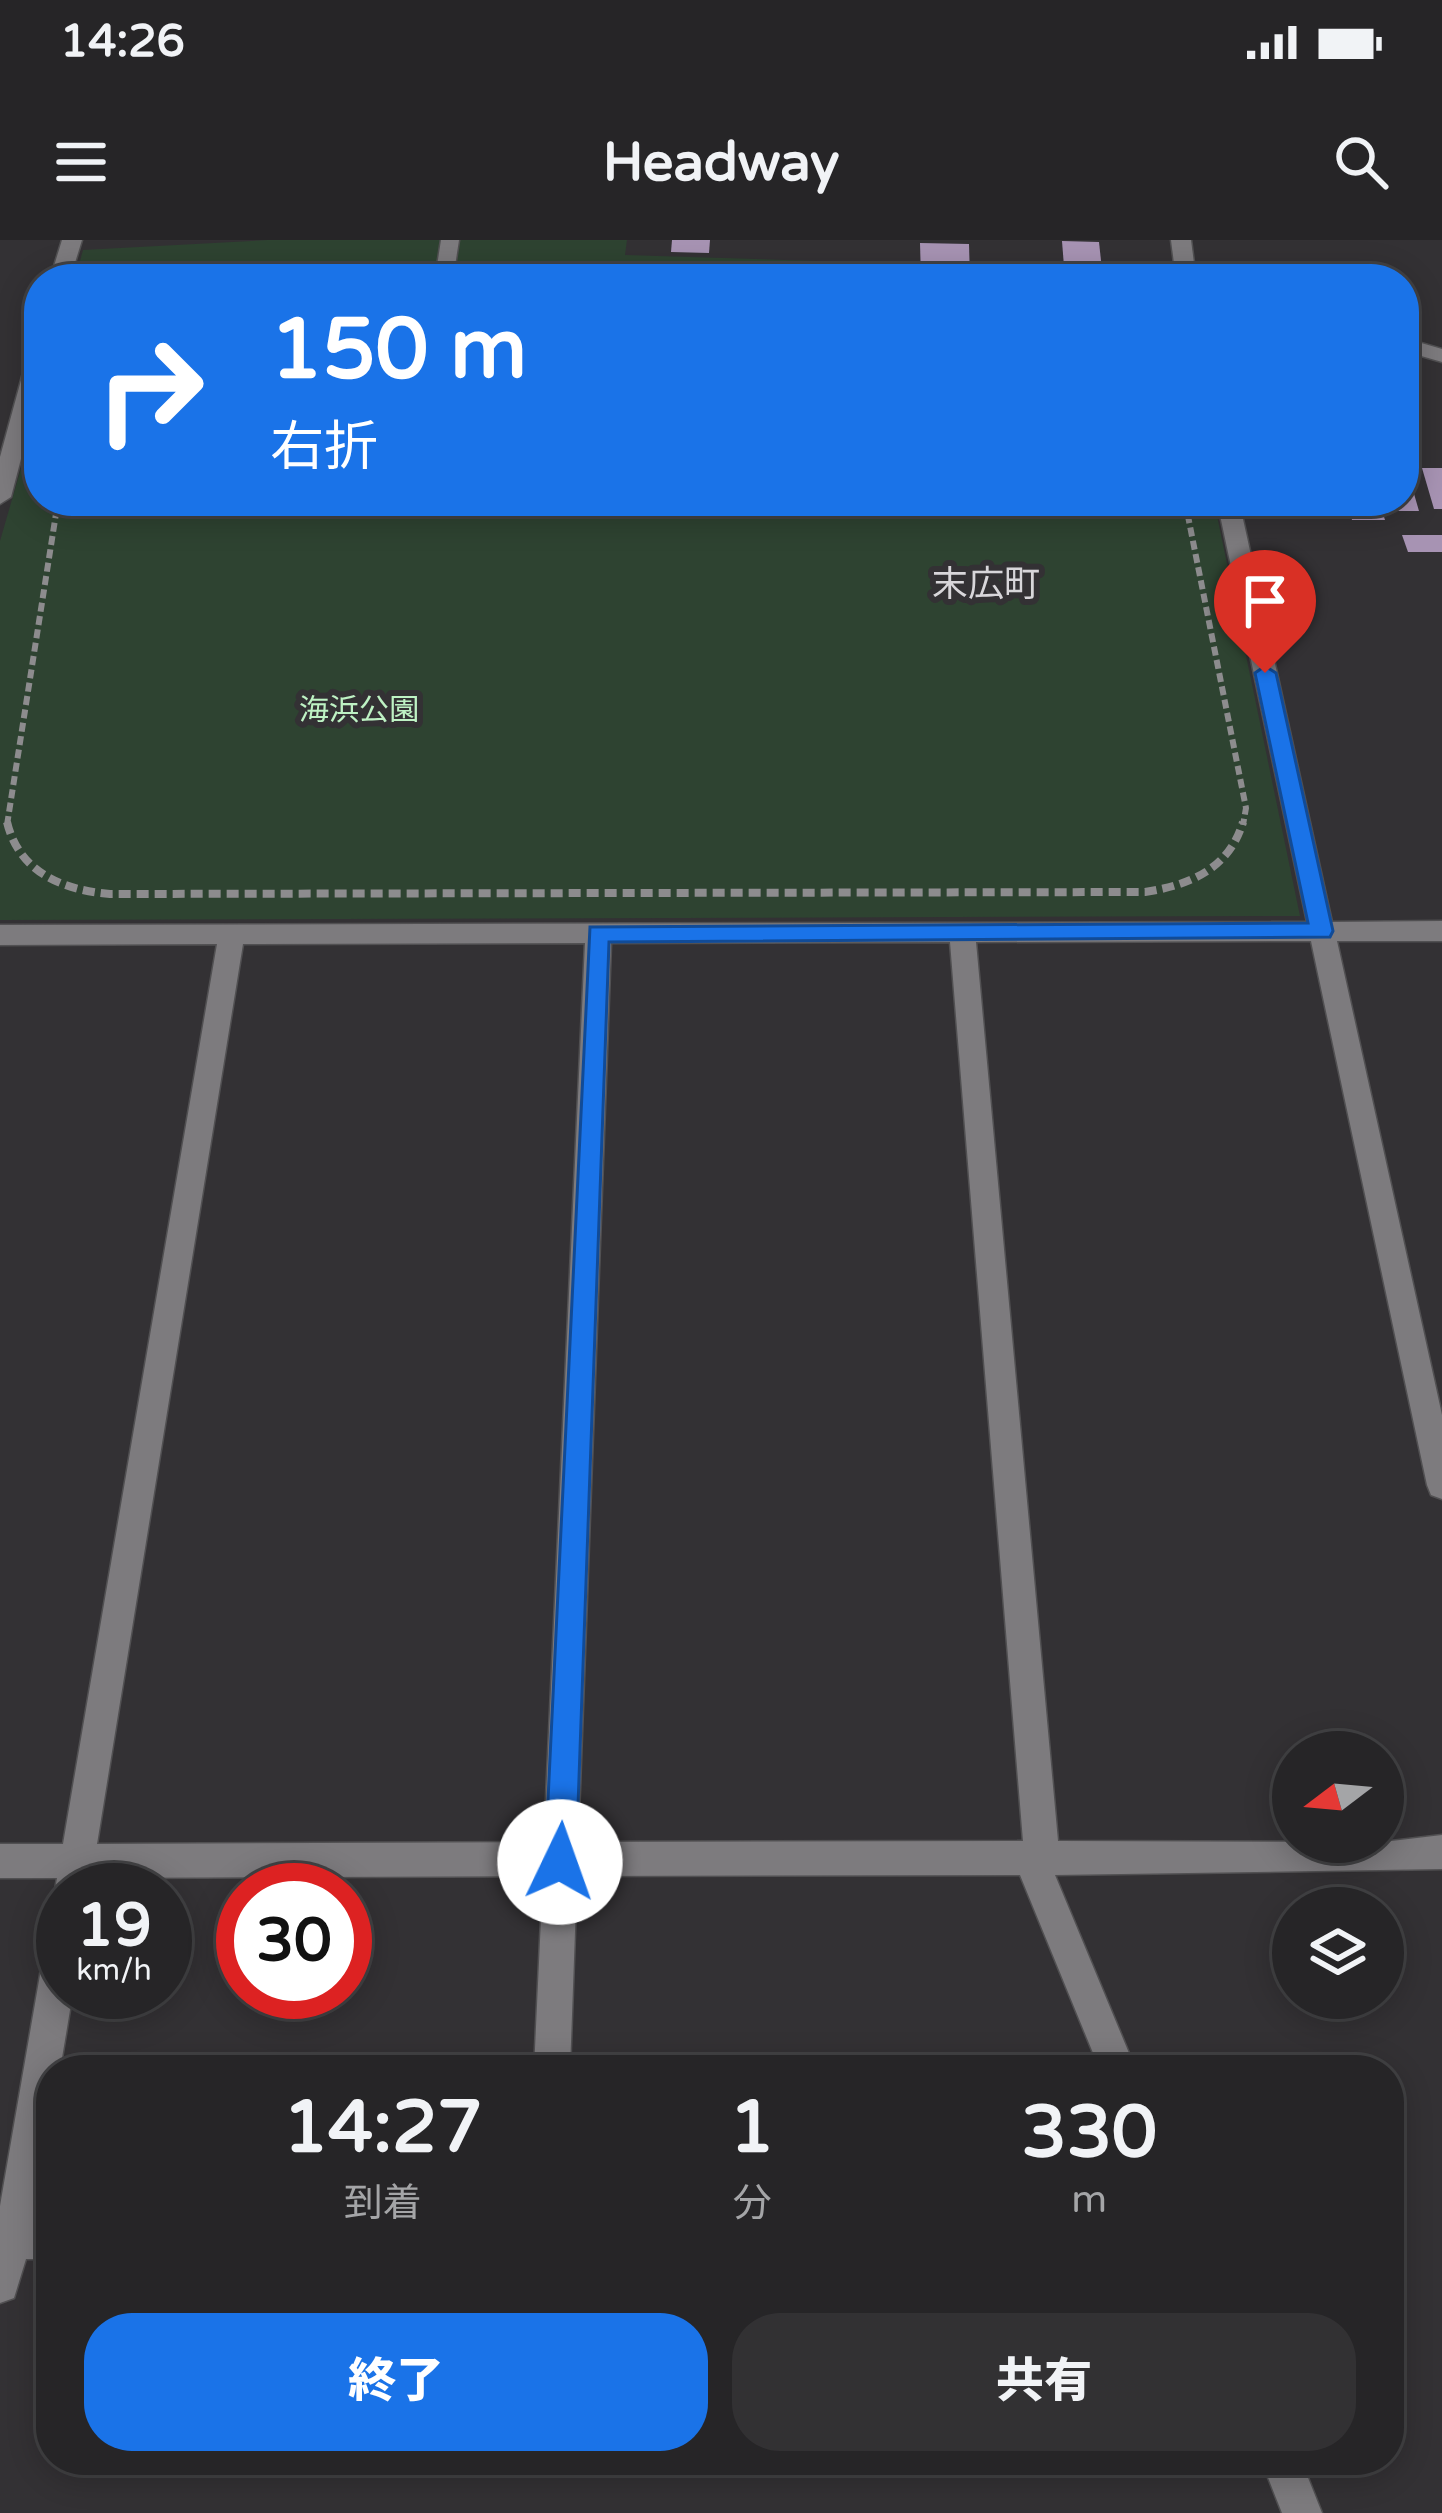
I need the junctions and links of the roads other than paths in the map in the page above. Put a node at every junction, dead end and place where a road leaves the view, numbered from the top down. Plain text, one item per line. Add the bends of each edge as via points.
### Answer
1 (24, 407) edge
2 (0, 497) edge
3 (1231, 516) edge
4 (1321, 931) junction
5 (1442, 931) edge
6 (962, 932) junction
7 (598, 933) junction
8 (0, 934) edge
9 (232, 934) junction
10 (1442, 1485) edge
11 (1442, 1852) edge
12 (1036, 1857) junction
13 (0, 1862) edge
14 (560, 1862) junction
15 (77, 1863) edge
16 (36, 1869) edge
17 (192, 1873) edge
18 (55, 2019) edge
19 (52, 2055) edge
20 (553, 2055) edge
21 (1112, 2055) edge
22 (36, 2202) edge
23 (32, 2240) edge
24 (0, 2284) edge
25 (1287, 2475) edge
26 (1302, 2513) edge

1 - 2 street
3 - 4 street
4 - 5 street
4 - 6 street
4 - 10 street
6 - 7 street
6 - 12 street
7 - 9 street
7 - 14 street
8 - 9 street
9 - 15 street
11 - 12 street
12 - 14 street
12 - 21 street
13 - 16 street
14 - 17 street
14 - 20 street
18 - 19 street
22 - 23 street
23 - 24 street
25 - 26 street

